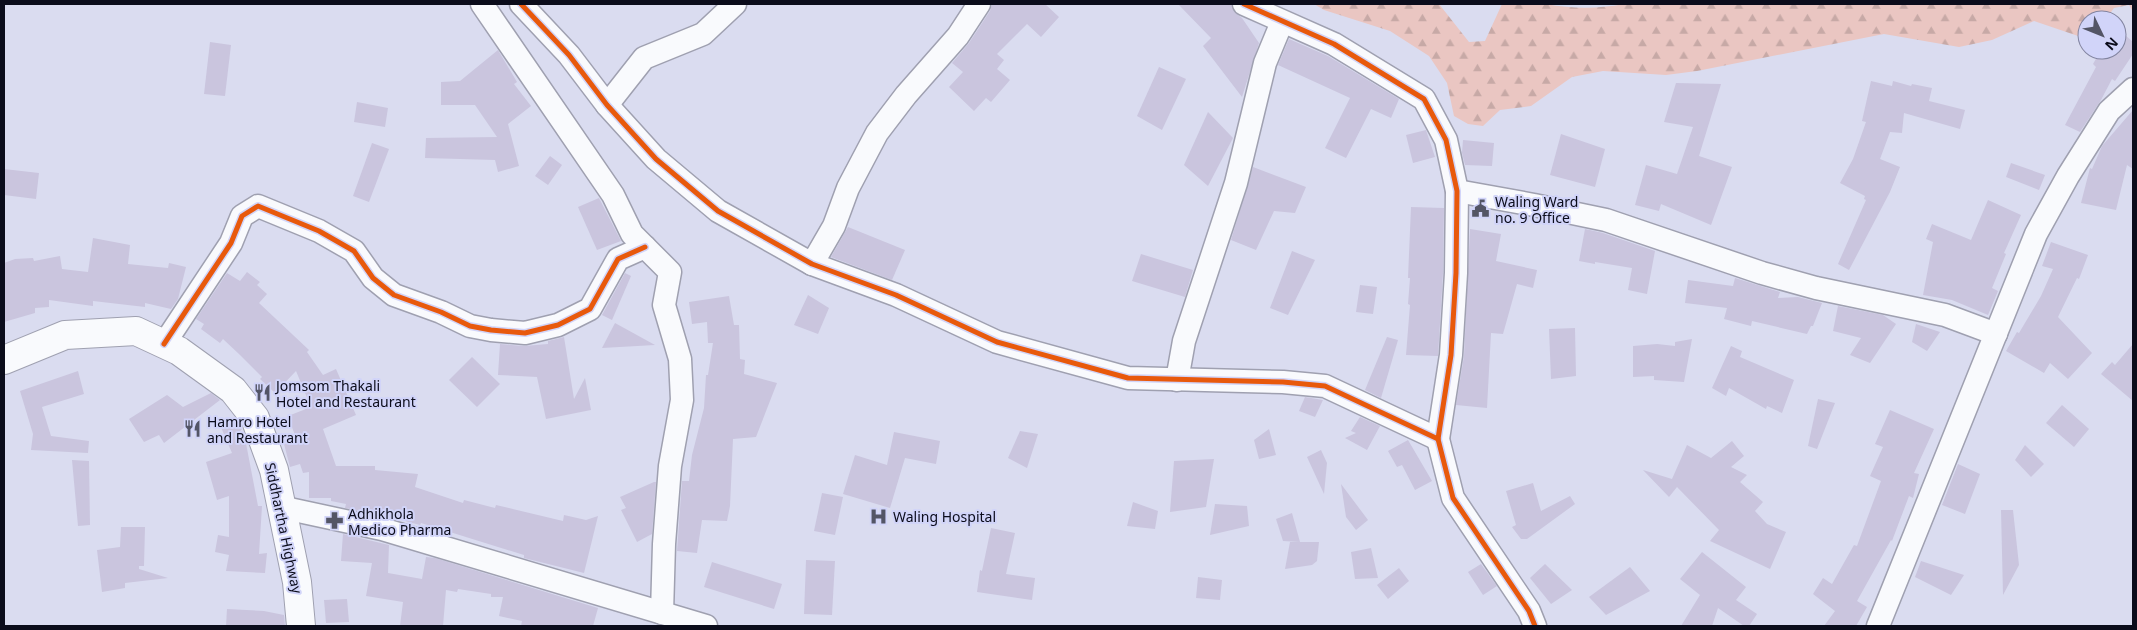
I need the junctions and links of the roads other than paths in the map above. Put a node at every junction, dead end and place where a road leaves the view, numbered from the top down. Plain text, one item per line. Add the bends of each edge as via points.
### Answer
1 (482, 4) edge
2 (521, 4) edge
3 (735, 4) edge
4 (979, 4) edge
5 (1244, 4) edge
6 (1282, 22) junction
7 (2133, 89) edge
8 (607, 105) junction
9 (1456, 191) junction
10 (645, 247) junction
11 (812, 264) junction
12 (1996, 334) junction
13 (164, 344) junction
14 (4, 360) edge
15 (1177, 380) junction
16 (1438, 439) junction
17 (280, 507) junction
18 (662, 613) junction
19 (301, 626) edge
20 (706, 626) edge
21 (1535, 626) edge
22 (1878, 626) edge

1 - 10 street via 613,195 632,234
2 - 8 street via 569,55
3 - 8 street via 703,34 644,58
4 - 11 street via 958,36 878,132 848,188 834,226
5 - 6 street
6 - 9 street via 1334,44 1424,99 1446,140
6 - 15 street via 1265,63 1236,183 1184,342
7 - 12 street via 2109,111 2036,234
8 - 11 street via 656,159 718,211
9 - 12 street via 1606,220 1762,273 1945,315
9 - 16 street via 1451,355
10 - 13 street via 618,259 590,309 558,325 525,333 491,330 470,326 394,295 373,278 354,251 318,231 258,206 242,216 231,244
10 - 18 street via 670,272 664,305 680,359 682,400 670,466
11 - 15 street via 896,295 998,342 1128,378
12 - 22 street
13 - 14 highway, Siddhartha Highway via 136,332 66,335
13 - 17 highway, Siddhartha Highway via 233,390 254,418 274,470
15 - 16 street via 1325,386
16 - 21 street via 1453,498 1529,611
17 - 18 street via 382,529
17 - 19 highway, Siddhartha Highway via 297,582
18 - 20 street

